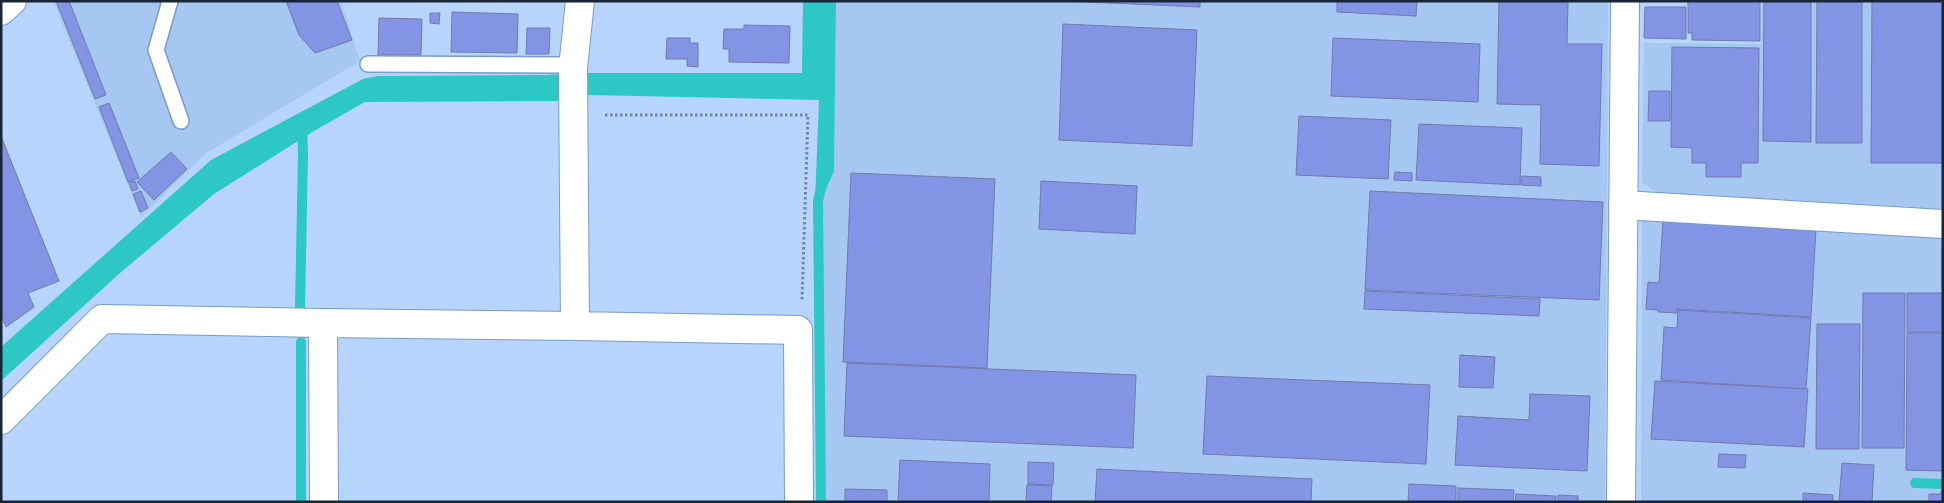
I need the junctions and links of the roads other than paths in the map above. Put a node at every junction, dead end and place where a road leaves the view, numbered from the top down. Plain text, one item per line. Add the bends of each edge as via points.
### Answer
1 (12, 1) edge
2 (170, 1) edge
3 (580, 1) edge
4 (1625, 1) edge
5 (1, 11) edge
6 (368, 64) dead end
7 (573, 66) junction
8 (181, 121) dead end
9 (1623, 205) junction
10 (1943, 224) edge
11 (324, 323) junction
12 (575, 326) junction
13 (1, 420) edge
14 (324, 502) edge
15 (799, 502) edge
16 (1622, 502) edge

1 - 5 street
2 - 8 lane via 156,50
3 - 7 street
4 - 9 street
6 - 7 lane
7 - 12 street
9 - 10 street
9 - 16 street
11 - 12 street
11 - 13 street via 102,319
11 - 14 street
12 - 15 street via 798,330

